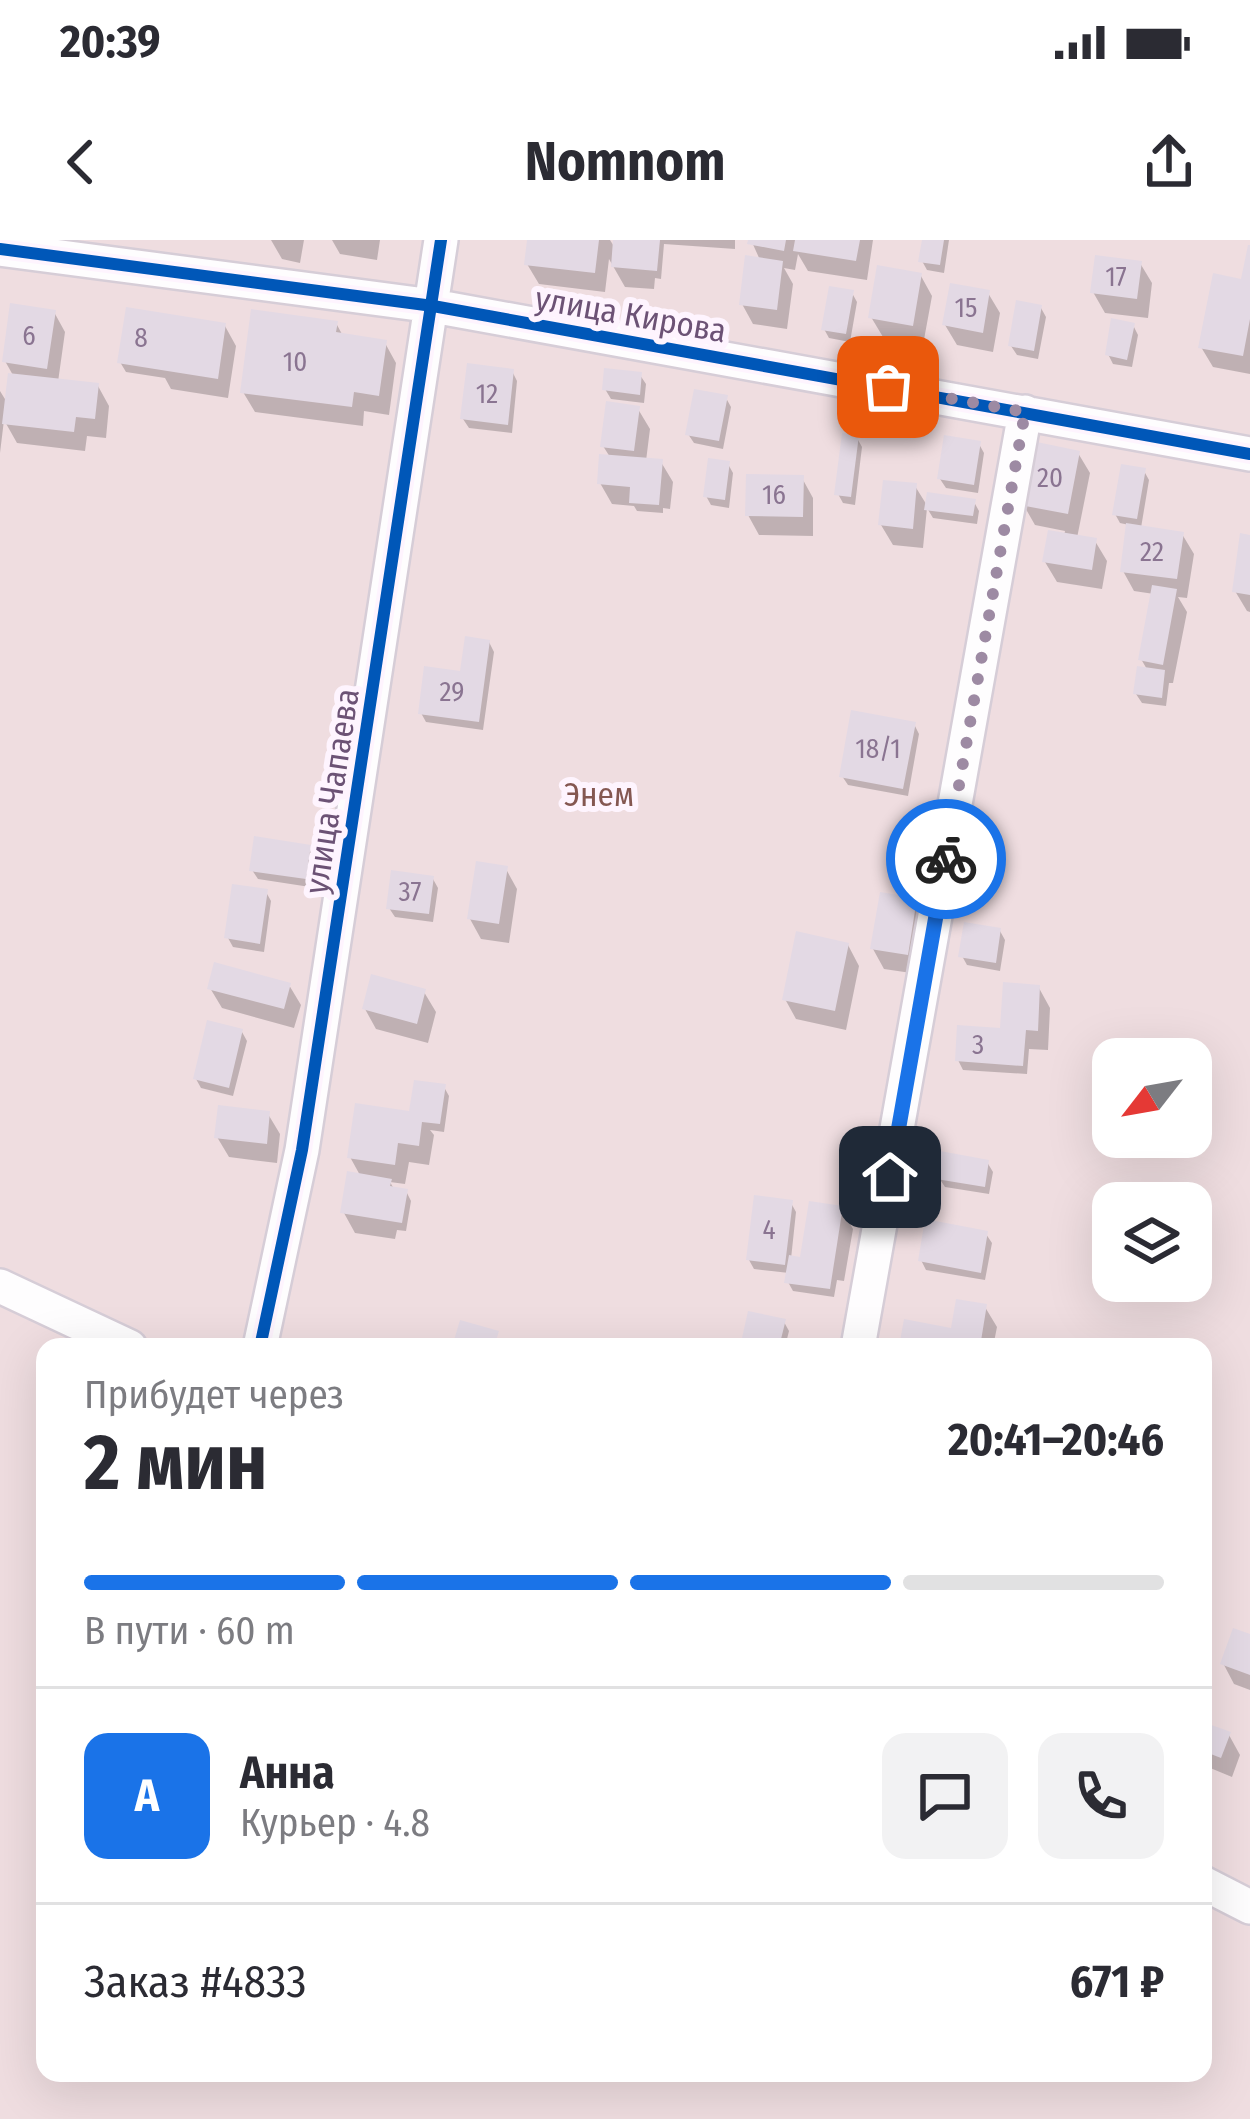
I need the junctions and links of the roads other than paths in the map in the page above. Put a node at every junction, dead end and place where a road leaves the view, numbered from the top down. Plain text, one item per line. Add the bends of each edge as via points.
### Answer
1 (442, 240) edge
2 (0, 249) edge
3 (433, 306) junction
4 (1025, 412) junction
5 (1250, 454) edge
6 (0, 1286) edge
7 (111, 1338) edge
8 (262, 1338) edge
9 (860, 1338) edge
10 (1212, 1888) edge
11 (1250, 1907) edge

1 - 3 street, улица Чапаева
2 - 3 street, улица Кирова
3 - 4 street, улица Кирова
3 - 8 street, улица Чапаева via 302,1150
4 - 5 street, улица Кирова
4 - 9 street
6 - 7 street
10 - 11 street

